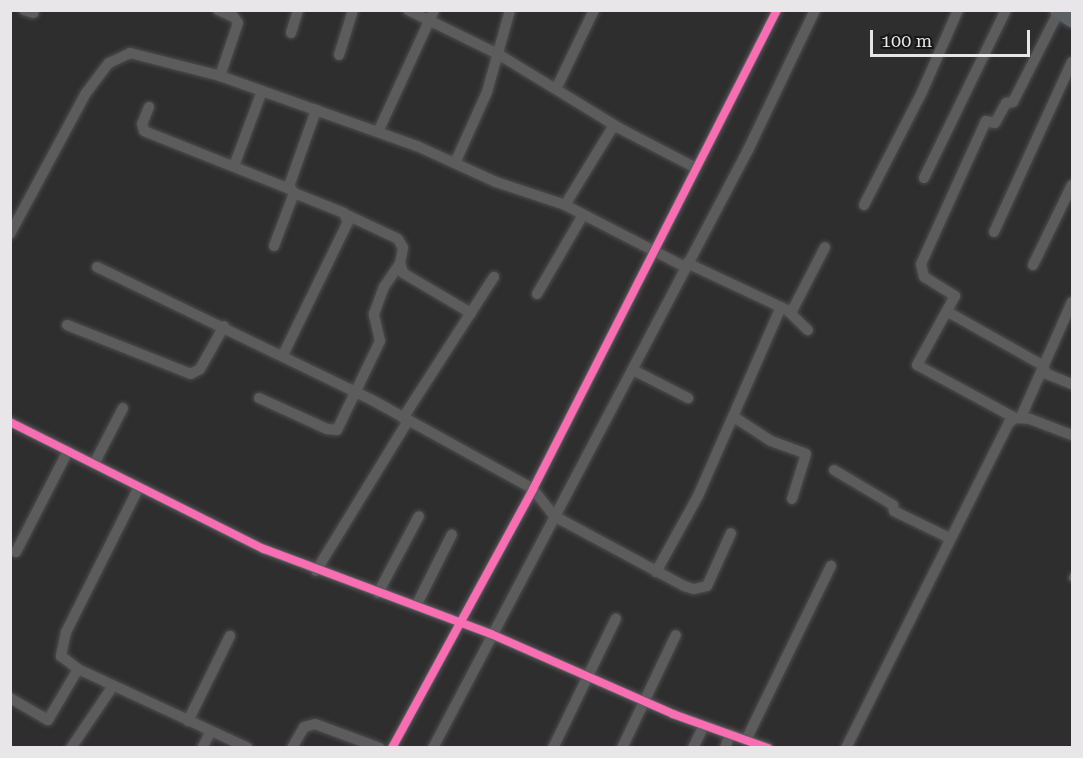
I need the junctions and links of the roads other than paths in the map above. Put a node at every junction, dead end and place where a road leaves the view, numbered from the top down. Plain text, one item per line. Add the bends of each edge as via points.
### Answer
1 (218, 10) edge
2 (298, 10) edge
3 (353, 10) edge
4 (408, 10) edge
5 (510, 10) edge
6 (594, 10) edge
7 (777, 10) edge
8 (815, 10) edge
9 (958, 10) edge
10 (1006, 10) edge
11 (1058, 11) edge
12 (432, 16) edge
13 (1072, 19) edge
14 (291, 33) dead end
15 (498, 54) junction
16 (339, 55) dead end
17 (1072, 62) edge
18 (220, 76) junction
19 (556, 89) junction
20 (262, 91) junction
21 (149, 107) dead end
22 (316, 110) junction
23 (614, 125) junction
24 (378, 132) junction
25 (455, 164) junction
26 (234, 166) junction
27 (696, 168) junction
28 (924, 178) dead end
29 (1072, 186) edge
30 (292, 191) junction
31 (565, 205) junction
32 (864, 205) dead end
33 (584, 214) junction
34 (347, 215) junction
35 (994, 232) dead end
36 (10, 234) edge
37 (274, 246) dead end
38 (825, 248) dead end
39 (654, 251) junction
40 (400, 263) junction
41 (686, 265) junction
42 (1033, 265) dead end
43 (97, 267) dead end
44 (494, 277) dead end
45 (537, 294) dead end
46 (1072, 302) edge
47 (786, 310) junction
48 (948, 312) junction
49 (471, 313) junction
50 (68, 325) dead end
51 (224, 326) junction
52 (808, 330) dead end
53 (283, 355) junction
54 (1042, 365) junction
55 (633, 370) junction
56 (1072, 384) edge
57 (356, 392) junction
58 (259, 398) dead end
59 (688, 398) dead end
60 (123, 408) dead end
61 (734, 417) junction
62 (1018, 418) junction
63 (406, 420) junction
64 (10, 422) edge
65 (1072, 435) edge
66 (68, 451) junction
67 (93, 464) junction
68 (834, 470) dead end
69 (140, 487) junction
70 (533, 489) junction
71 (792, 499) dead end
72 (419, 516) dead end
73 (554, 516) junction
74 (731, 533) dead end
75 (452, 534) dead end
76 (949, 538) junction
77 (15, 552) dead end
78 (831, 566) dead end
79 (316, 571) junction
80 (656, 572) junction
81 (378, 593) junction
82 (416, 606) junction
83 (616, 618) dead end
84 (460, 622) junction
85 (491, 634) junction
86 (676, 635) dead end
87 (230, 636) dead end
88 (78, 669) junction
89 (588, 676) junction
90 (113, 686) junction
91 (10, 698) edge
92 (645, 701) junction
93 (188, 721) junction
94 (704, 725) junction
95 (211, 731) junction
96 (730, 734) junction
97 (746, 740) junction
98 (71, 747) edge
99 (202, 747) edge
100 (248, 747) edge
101 (292, 747) edge
102 (380, 747) edge
103 (392, 747) edge
104 (434, 747) edge
105 (553, 747) edge
106 (622, 747) edge
107 (693, 747) edge
108 (724, 747) edge
109 (768, 747) edge
110 (846, 747) edge

1 - 18 street via 238,23
2 - 14 street
3 - 16 street
4 - 12 street
5 - 15 street
6 - 19 street
7 - 27 street
8 - 41 street
9 - 32 street via 922,92
10 - 28 street
11 - 13 main road
11 - 48 street via 1013,102 1006,103 995,123 986,121 923,256 920,271 924,277 954,292
12 - 15 street
12 - 24 street
15 - 19 street
15 - 25 street via 476,119
17 - 35 street
18 - 20 street
18 - 36 street via 130,53 109,63 75,113
19 - 23 street
20 - 22 street
20 - 26 street
21 - 26 street via 142,124 144,131
22 - 24 street
22 - 30 street
23 - 27 street
23 - 31 street
24 - 25 street
25 - 31 street
26 - 30 street
27 - 39 street
29 - 42 street
30 - 34 street
30 - 37 street
31 - 33 street
33 - 39 street
33 - 45 street
34 - 40 street via 402,242
34 - 53 street via 338,247 303,308
38 - 47 street
39 - 41 street
39 - 70 street
40 - 49 street via 410,277
40 - 57 street via 377,305 374,322 381,336
41 - 47 street
41 - 55 street
43 - 51 street
44 - 49 street
46 - 54 street
47 - 52 street
47 - 61 street
48 - 54 street
48 - 62 street via 917,365
49 - 63 street
50 - 51 street via 190,374 200,369
51 - 53 street
53 - 57 street
54 - 56 street via 1047,374
54 - 62 street
55 - 59 street
55 - 73 street
57 - 58 street via 340,426 332,431
57 - 63 street
60 - 67 street
61 - 71 street via 771,441 806,454
61 - 80 street
62 - 65 street
62 - 76 street
63 - 70 street
63 - 79 street
64 - 66 street
66 - 67 street
66 - 77 street
67 - 69 street
68 - 76 street via 893,505 894,511
69 - 79 street
69 - 88 street via 61,644 61,656
70 - 73 street
70 - 84 street
72 - 81 street
73 - 80 street
73 - 85 street
74 - 80 street via 711,580 701,589 684,586
75 - 82 street
76 - 110 street
78 - 97 street
79 - 81 street
81 - 82 street
82 - 84 street
83 - 89 street
84 - 85 street
84 - 103 street
85 - 89 street
85 - 104 street
86 - 92 street
87 - 93 street
88 - 90 street
88 - 91 street via 48,720
89 - 92 street
89 - 105 street
90 - 93 street
90 - 98 street
92 - 94 street
92 - 106 street
93 - 95 street
94 - 96 street
94 - 107 street
95 - 99 street
95 - 100 street
96 - 97 street
96 - 108 street
97 - 109 street
101 - 102 street via 304,727 315,724

